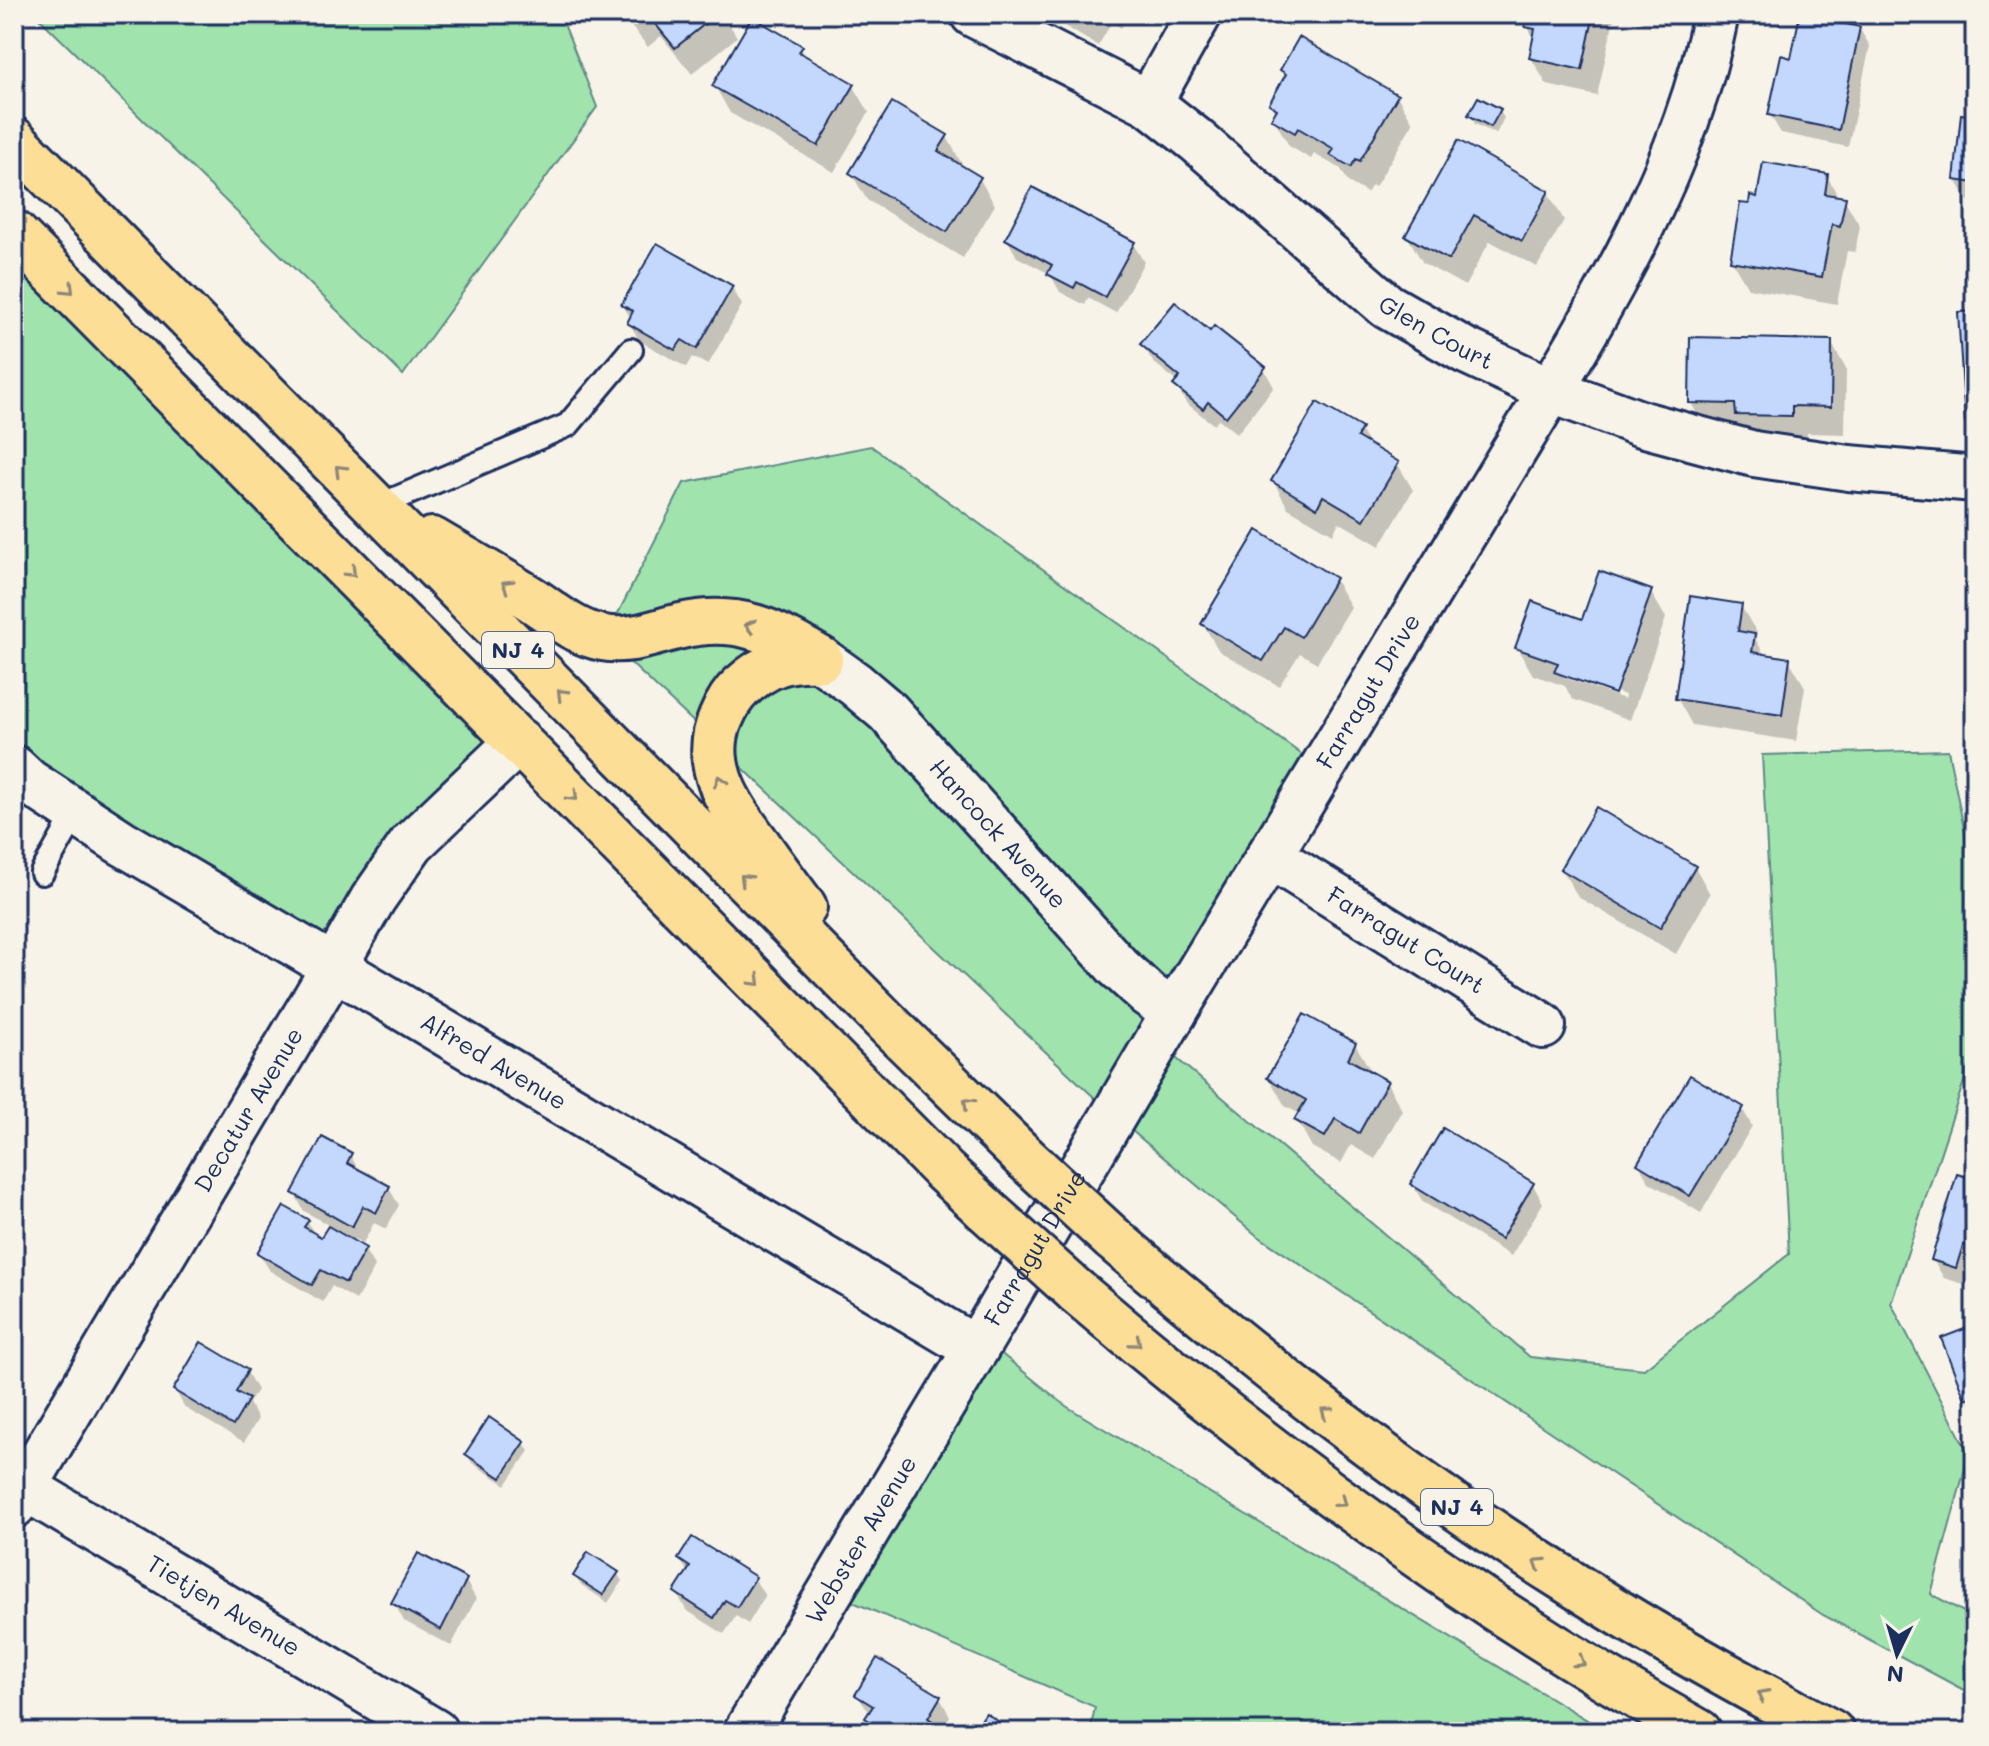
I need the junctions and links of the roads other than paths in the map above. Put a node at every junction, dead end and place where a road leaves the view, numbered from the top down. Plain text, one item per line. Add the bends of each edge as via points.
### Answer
1 (973, 14) edge
2 (1199, 14) edge
3 (1716, 14) edge
4 (1149, 103) junction
5 (14, 140) edge
6 (14, 233) edge
7 (631, 350) dead end
8 (1550, 390) junction
9 (1975, 479) edge
10 (376, 507) junction
11 (820, 659) junction
12 (519, 741) junction
13 (14, 768) edge
14 (76, 813) junction
15 (1270, 856) junction
16 (42, 873) dead end
17 (334, 967) junction
18 (1174, 1013) junction
19 (1543, 1026) dead end
20 (892, 1028) junction
21 (976, 1349) junction
22 (18, 1491) edge
23 (435, 1732) edge
24 (746, 1732) edge
25 (1699, 1732) edge
26 (1831, 1732) edge

1 - 4 street, Glen Court
2 - 4 street
3 - 8 street, Farragut Drive via 1673,158 1628,256
4 - 8 street, Glen Court via 1387,306
10 -> 5 highway, NJ 4
6 -> 12 highway, NJ 4
7 - 10 lane via 568,425
8 - 9 street, Glen Court via 1642,424 1754,454
8 - 15 street, Farragut Drive
11 -> 10 highway via 744,623 704,622 626,639 588,635
20 -> 10 highway, NJ 4
11 - 18 street, Hancock Avenue via 888,712 1118,967
20 -> 11 highway via 743,825 717,774 719,722 737,690 784,661
12 - 17 street, Decatur Avenue via 412,843
12 -> 25 highway, NJ 4, bridge via 933,1159 1076,1291 1228,1417 1374,1526 1498,1611
13 - 14 street, Alfred Avenue
14 - 16 lane
14 - 17 street, Alfred Avenue
15 - 18 street, Farragut Drive
15 - 19 street, Farragut Court
17 - 21 street, Alfred Avenue
17 - 22 street, Decatur Avenue
18 - 21 street, Farragut Drive
26 -> 20 highway, NJ 4, bridge via 1656,1635 1510,1544 1269,1369 1113,1239
21 - 24 street, Webster Avenue
22 - 23 street, Tietjen Avenue

